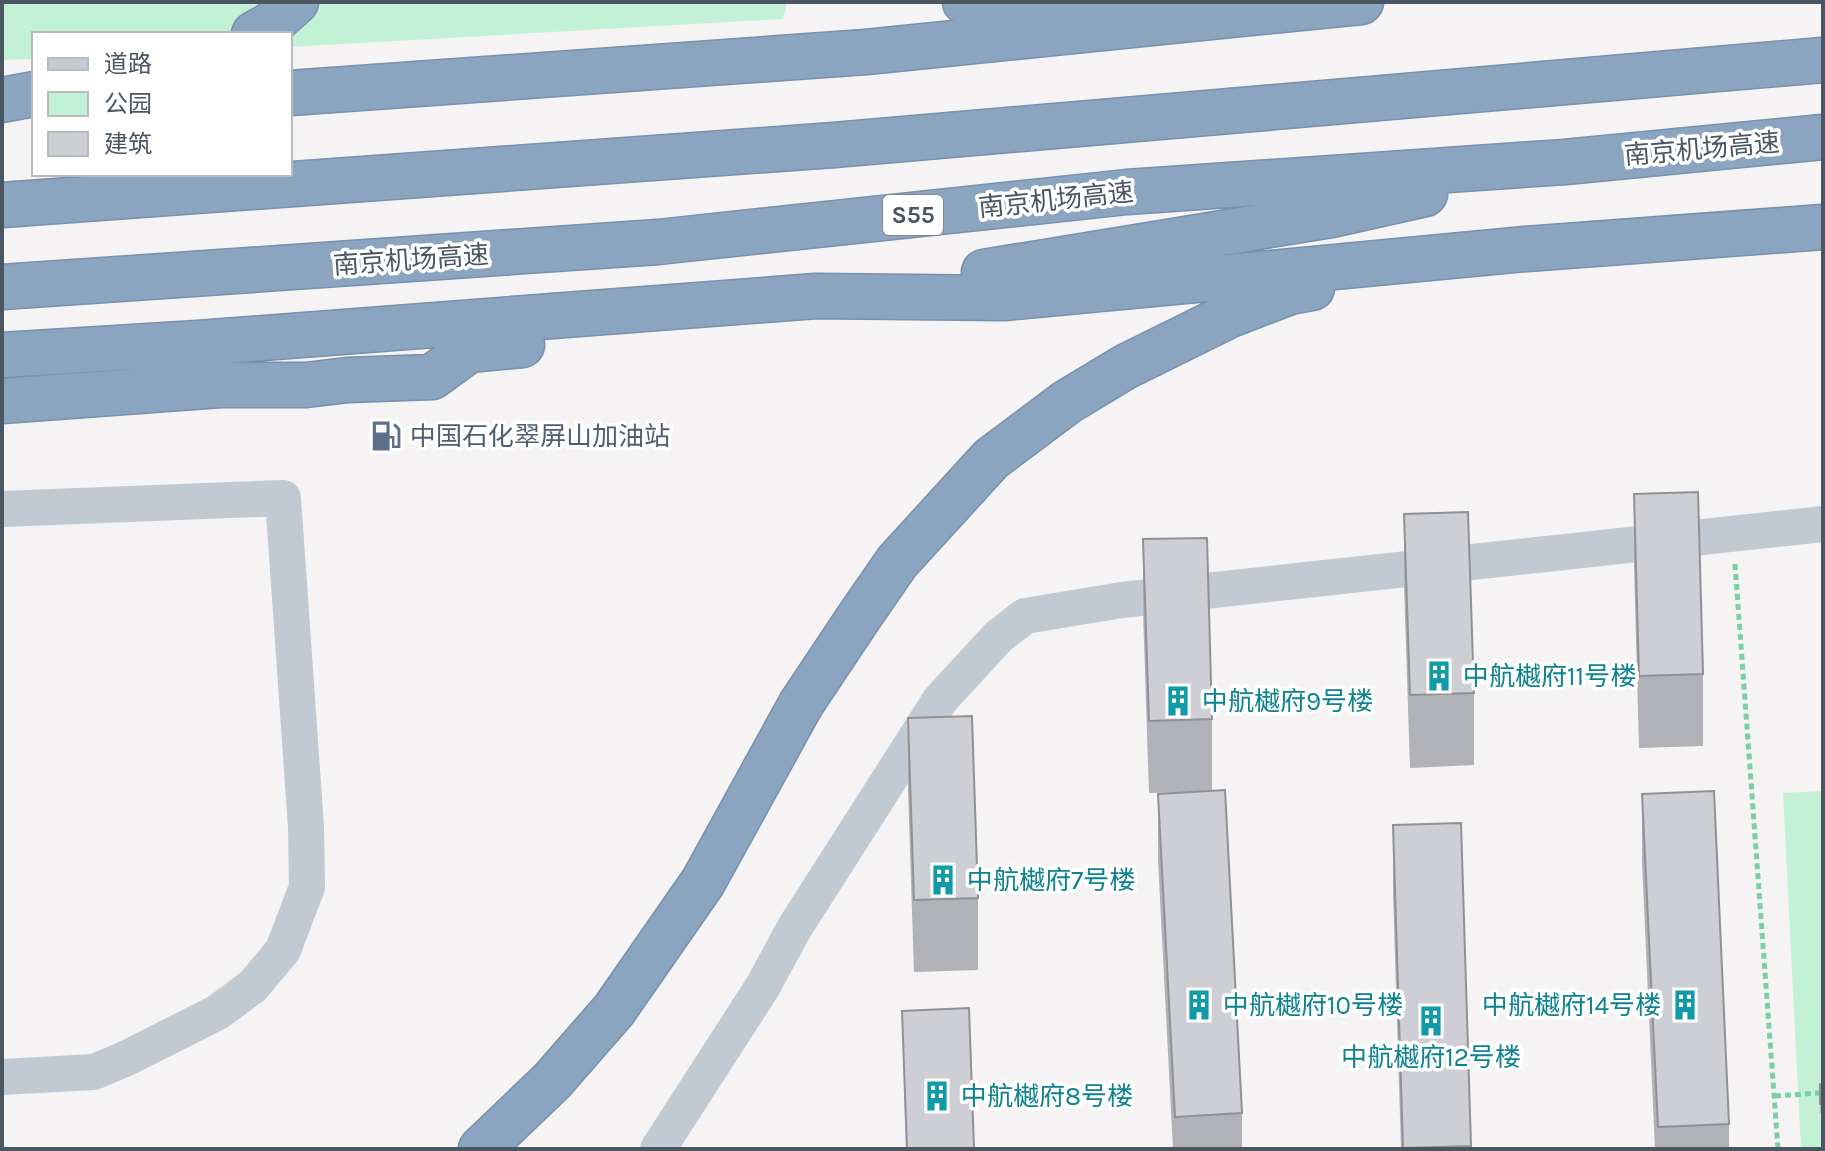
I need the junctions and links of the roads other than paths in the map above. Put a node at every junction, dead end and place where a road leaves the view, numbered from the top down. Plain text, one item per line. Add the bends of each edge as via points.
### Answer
1 (296, 2) edge
2 (965, 2) edge
3 (1340, 4) edge
4 (258, 32) edge
5 (1823, 60) edge
6 (292, 93) edge
7 (32, 94) edge
8 (2, 100) edge
9 (32, 107) edge
10 (2, 108) edge
11 (1823, 137) edge
12 (1565, 162) junction
13 (2, 205) edge
14 (1823, 227) edge
15 (1526, 249) junction
16 (2, 287) edge
17 (816, 296) junction
18 (2, 355) edge
19 (2, 401) edge
20 (2, 509) edge
21 (1823, 524) edge
22 (2, 1077) edge
23 (481, 1149) edge
24 (658, 1149) edge

1 - 4 highway
2 - 3 highway
3 - 6 highway via 866,52
5 - 13 highway via 834,145
7 - 8 highway
9 - 10 highway
11 - 12 highway, 南京机场高速 / S55
12 - 16 highway, 南京机场高速 / S55 via 1127,192 658,242
12 - 17 highway via 1331,215
14 - 15 highway
15 - 17 highway via 1004,298
15 - 23 highway via 1290,292 1230,315 1113,374 991,459 897,562 866,606 801,704 703,882 614,1010 552,1081
17 - 18 highway
17 - 19 highway via 639,334 469,350 432,377
20 - 22 street via 283,498 307,887 283,950 253,986 218,1012 94,1072
21 - 24 street via 1122,600 1025,616 998,637 940,700

